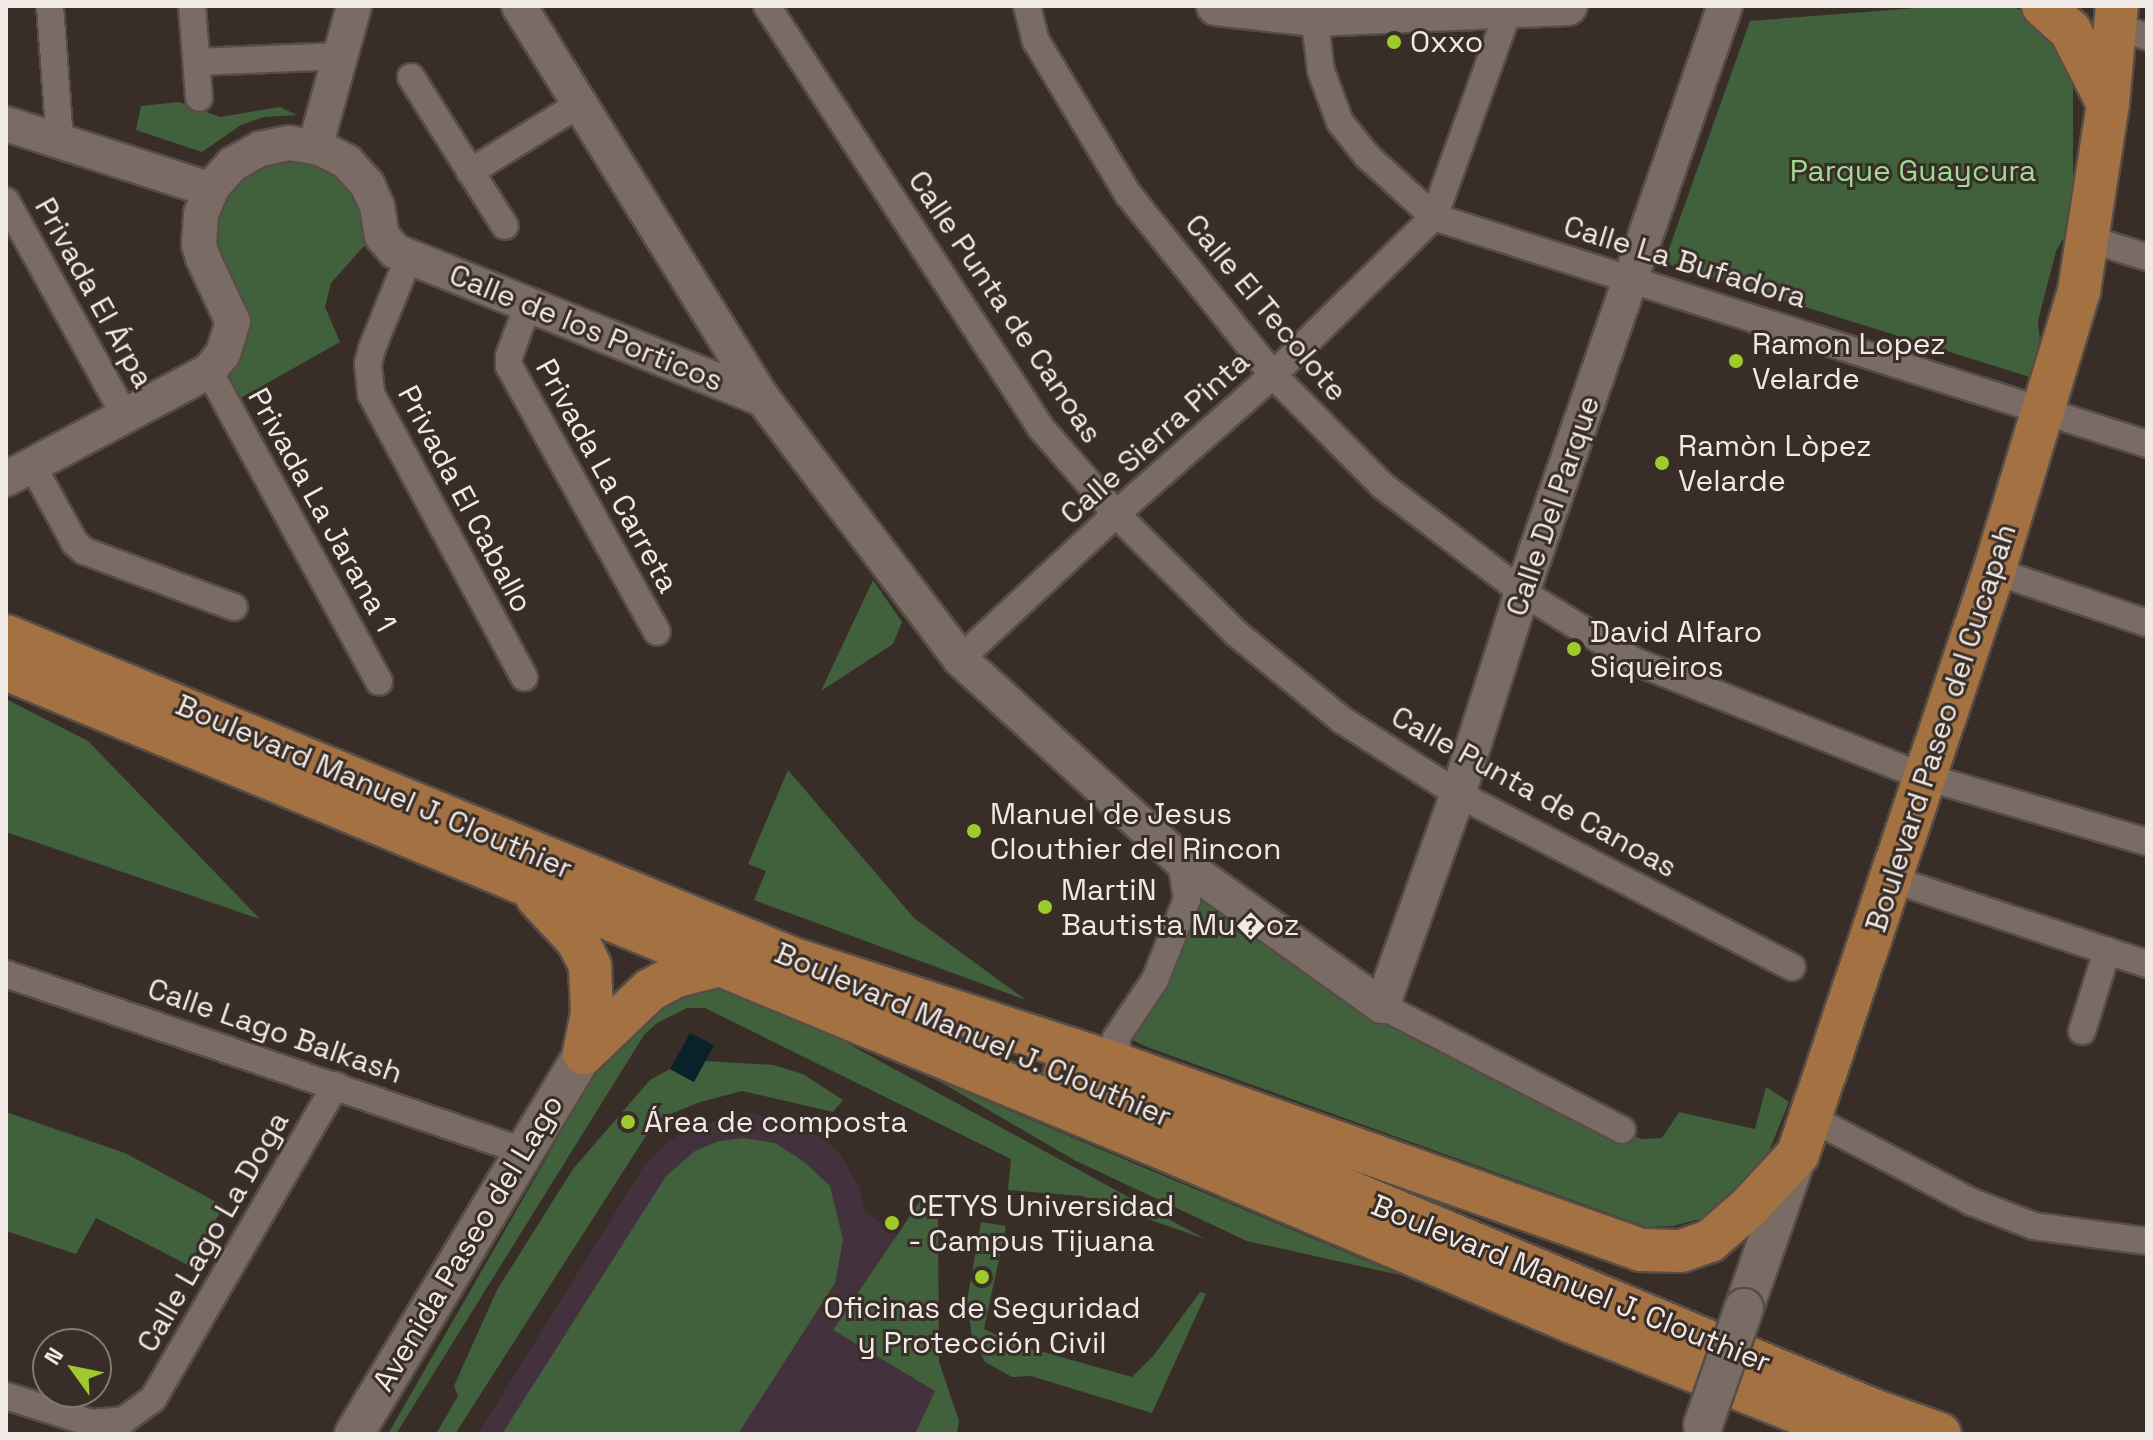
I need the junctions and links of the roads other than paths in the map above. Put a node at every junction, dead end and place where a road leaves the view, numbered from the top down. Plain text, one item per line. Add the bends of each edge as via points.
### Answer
1 (50, 6) edge
2 (192, 6) edge
3 (354, 6) edge
4 (519, 6) edge
5 (767, 6) edge
6 (1027, 6) edge
7 (1216, 6) edge
8 (1568, 6) edge
9 (1725, 6) edge
10 (2043, 6) edge
11 (1510, 8) edge
12 (1314, 12) edge
13 (2127, 23) edge
14 (340, 56) junction
15 (197, 62) junction
16 (411, 77) dead end
17 (199, 98) dead end
18 (581, 103) junction
19 (2108, 104) junction
20 (6, 124) edge
21 (60, 141) junction
22 (315, 147) junction
23 (470, 172) junction
24 (211, 190) junction
25 (6, 201) edge
26 (1434, 217) junction
27 (505, 226) dead end
28 (2088, 239) junction
29 (409, 257) junction
30 (2147, 257) edge
31 (1633, 278) junction
32 (528, 305) junction
33 (209, 371) junction
34 (1273, 375) junction
35 (763, 399) junction
36 (2045, 410) junction
37 (125, 416) junction
38 (2147, 444) edge
39 (14, 471) edge
40 (1116, 514) junction
41 (1994, 571) junction
42 (1522, 592) junction
43 (234, 607) dead end
44 (2147, 623) edge
45 (657, 632) dead end
46 (6, 636) edge
47 (960, 659) junction
48 (6, 669) edge
49 (524, 677) dead end
50 (379, 681) dead end
51 (1922, 776) junction
52 (1458, 794) junction
53 (2147, 842) edge
54 (1181, 861) junction
55 (1891, 879) junction
56 (520, 884) junction
57 (2107, 951) junction
58 (797, 960) junction
59 (2147, 964) edge
60 (721, 965) junction
61 (1792, 967) dead end
62 (6, 974) edge
63 (1382, 1006) junction
64 (2082, 1031) dead end
65 (584, 1053) junction
66 (1119, 1065) junction
67 (336, 1085) junction
68 (1622, 1130) dead end
69 (1804, 1136) junction
70 (523, 1151) junction
71 (2147, 1241) edge
72 (6, 1396) edge
73 (1702, 1430) edge
74 (354, 1434) edge
75 (1852, 1434) edge
76 (1940, 1434) edge

1 - 21 street
2 - 15 street
3 - 14 street
4 - 18 street
5 - 40 street, Calle Punta de Canoas via 1041,428
6 - 34 street, Calle El Tecolote via 1036,41 1128,194
7 - 12 main road
8 - 11 main road
9 - 31 street, Calle Del Parque
10 - 19 main road via 2070,30
11 - 12 main road
11 - 26 street, Calle Sierra Pinta
12 - 26 street, Calle La Bufadora via 1321,71 1340,122 1367,156
13 - 19 main road, Boulevard Paseo del Cucapah
14 - 15 street
14 - 22 street
15 - 17 street
16 - 23 street
18 - 23 street
18 - 35 street
19 - 28 main road, Boulevard Paseo del Cucapah
20 - 21 street
21 - 24 street
22 - 24 street via 289,143 260,149 233,164
22 - 29 street via 347,162 367,184 387,245
23 - 27 street
24 - 33 street via 201,214 199,244 233,322 223,354
25 - 37 street, Privada El Árpa
26 - 31 street, Calle La Bufadora
26 - 34 street, Calle Sierra Pinta
28 - 30 street
28 - 36 main road, Boulevard Paseo del Cucapah
29 - 32 street, Calle de los Porticos
29 - 49 street, Privada El Caballo via 368,364 371,394
31 - 36 street, Calle La Bufadora
31 - 42 street, Calle Del Parque
32 - 35 street, Calle de los Porticos
32 - 45 street, Privada La Carreta via 509,366
33 - 37 street
33 - 50 street, Privada La Jarana 1
34 - 40 street, Calle Sierra Pinta
34 - 42 street, Calle El Tecolote via 1383,486
35 - 47 street
36 - 38 street, Calle La Bufadora
36 - 41 main road, Boulevard Paseo del Cucapah
37 - 39 street
39 - 43 street via 84,551
40 - 47 street, Calle Sierra Pinta
40 - 52 street, Calle Punta de Canoas via 1237,634 1330,711
41 - 44 street
41 - 51 main road, Boulevard Paseo del Cucapah
42 - 51 street, Calle El Tecolote via 1634,661
42 - 52 street, Calle Del Parque
46 - 58 main road, Boulevard Manuel J. Clouthier
47 - 54 street
48 - 56 main road, Boulevard Manuel J. Clouthier
51 - 53 street, Calle El Tecolote
51 - 55 main road, Boulevard Paseo del Cucapah
52 - 61 street, Calle Punta de Canoas
52 - 63 street, Calle Del Parque
54 - 63 street
54 - 66 street via 1187,899 1155,980 1116,1038
55 - 57 street
55 - 69 main road, Boulevard Paseo del Cucapah
56 - 60 main road, Boulevard Manuel J. Clouthier
56 - 65 main road via 562,921 590,966 592,1013
57 - 59 street
57 - 64 street
58 - 66 main road
58 - 76 main road, Boulevard Manuel J. Clouthier
60 - 65 main road via 676,976 650,990
60 - 75 main road, Boulevard Manuel J. Clouthier
62 - 67 street, Calle Lago Balkash
63 - 68 street
65 - 70 main road, Avenida Paseo del Lago
66 - 69 main road via 1641,1250 1681,1251 1710,1241 1739,1218
67 - 70 street, Calle Lago Balkash
67 - 72 street, Calle Lago La Doga via 153,1399 124,1420 91,1423
69 - 71 street via 2034,1226
69 - 73 main road, Boulevard Paseo del Cucapah, bridge
70 - 74 main road, Avenida Paseo del Lago

